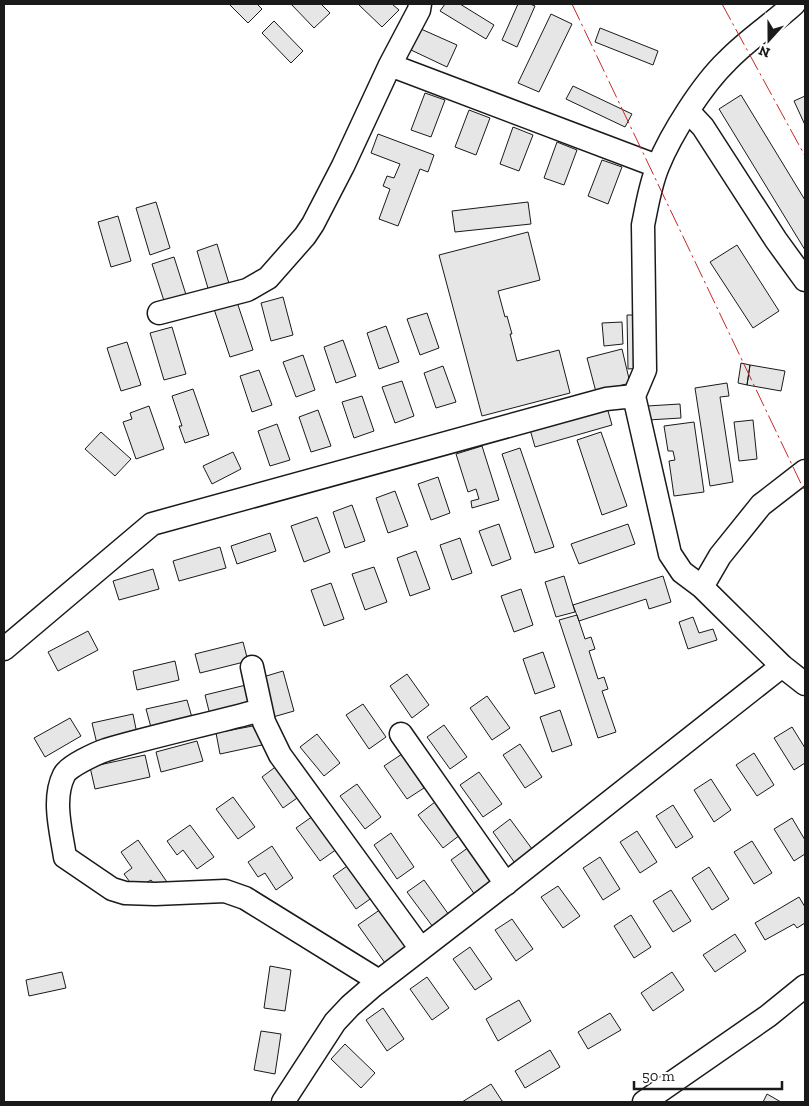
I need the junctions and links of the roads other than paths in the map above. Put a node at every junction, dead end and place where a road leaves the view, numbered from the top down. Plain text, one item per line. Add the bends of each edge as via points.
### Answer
1 (420, 4) edge
2 (794, 4) edge
3 (390, 65) junction
4 (689, 112) junction
5 (657, 166) junction
6 (805, 280) edge
7 (159, 313) dead end
8 (634, 396) junction
9 (805, 471) edge
10 (702, 587) junction
11 (4, 649) edge
12 (782, 666) junction
13 (252, 667) dead end
14 (805, 684) edge
15 (261, 710) junction
16 (401, 734) dead end
17 (506, 884) junction
18 (421, 949) junction
19 (379, 981) junction
20 (805, 986) edge
21 (283, 1102) edge
22 (644, 1102) edge

1 - 3 street
2 - 4 street via 728,60
3 - 5 street
3 - 7 street via 313,224 268,278 247,290
4 - 5 street
4 - 6 street via 703,127
5 - 8 street via 643,225 645,370
8 - 10 street via 670,554 682,572
8 - 11 street via 606,399 152,524
9 - 10 street via 761,505 720,556
10 - 12 street
12 - 14 street
12 - 17 street
13 - 15 street
15 - 18 street via 280,755
15 - 19 street via 104,751 65,772 58,791 65,857 112,889 125,893 225,891 245,898
16 - 17 street
17 - 18 street
18 - 19 street
19 - 21 street via 335,1022
20 - 22 street via 768,1016

